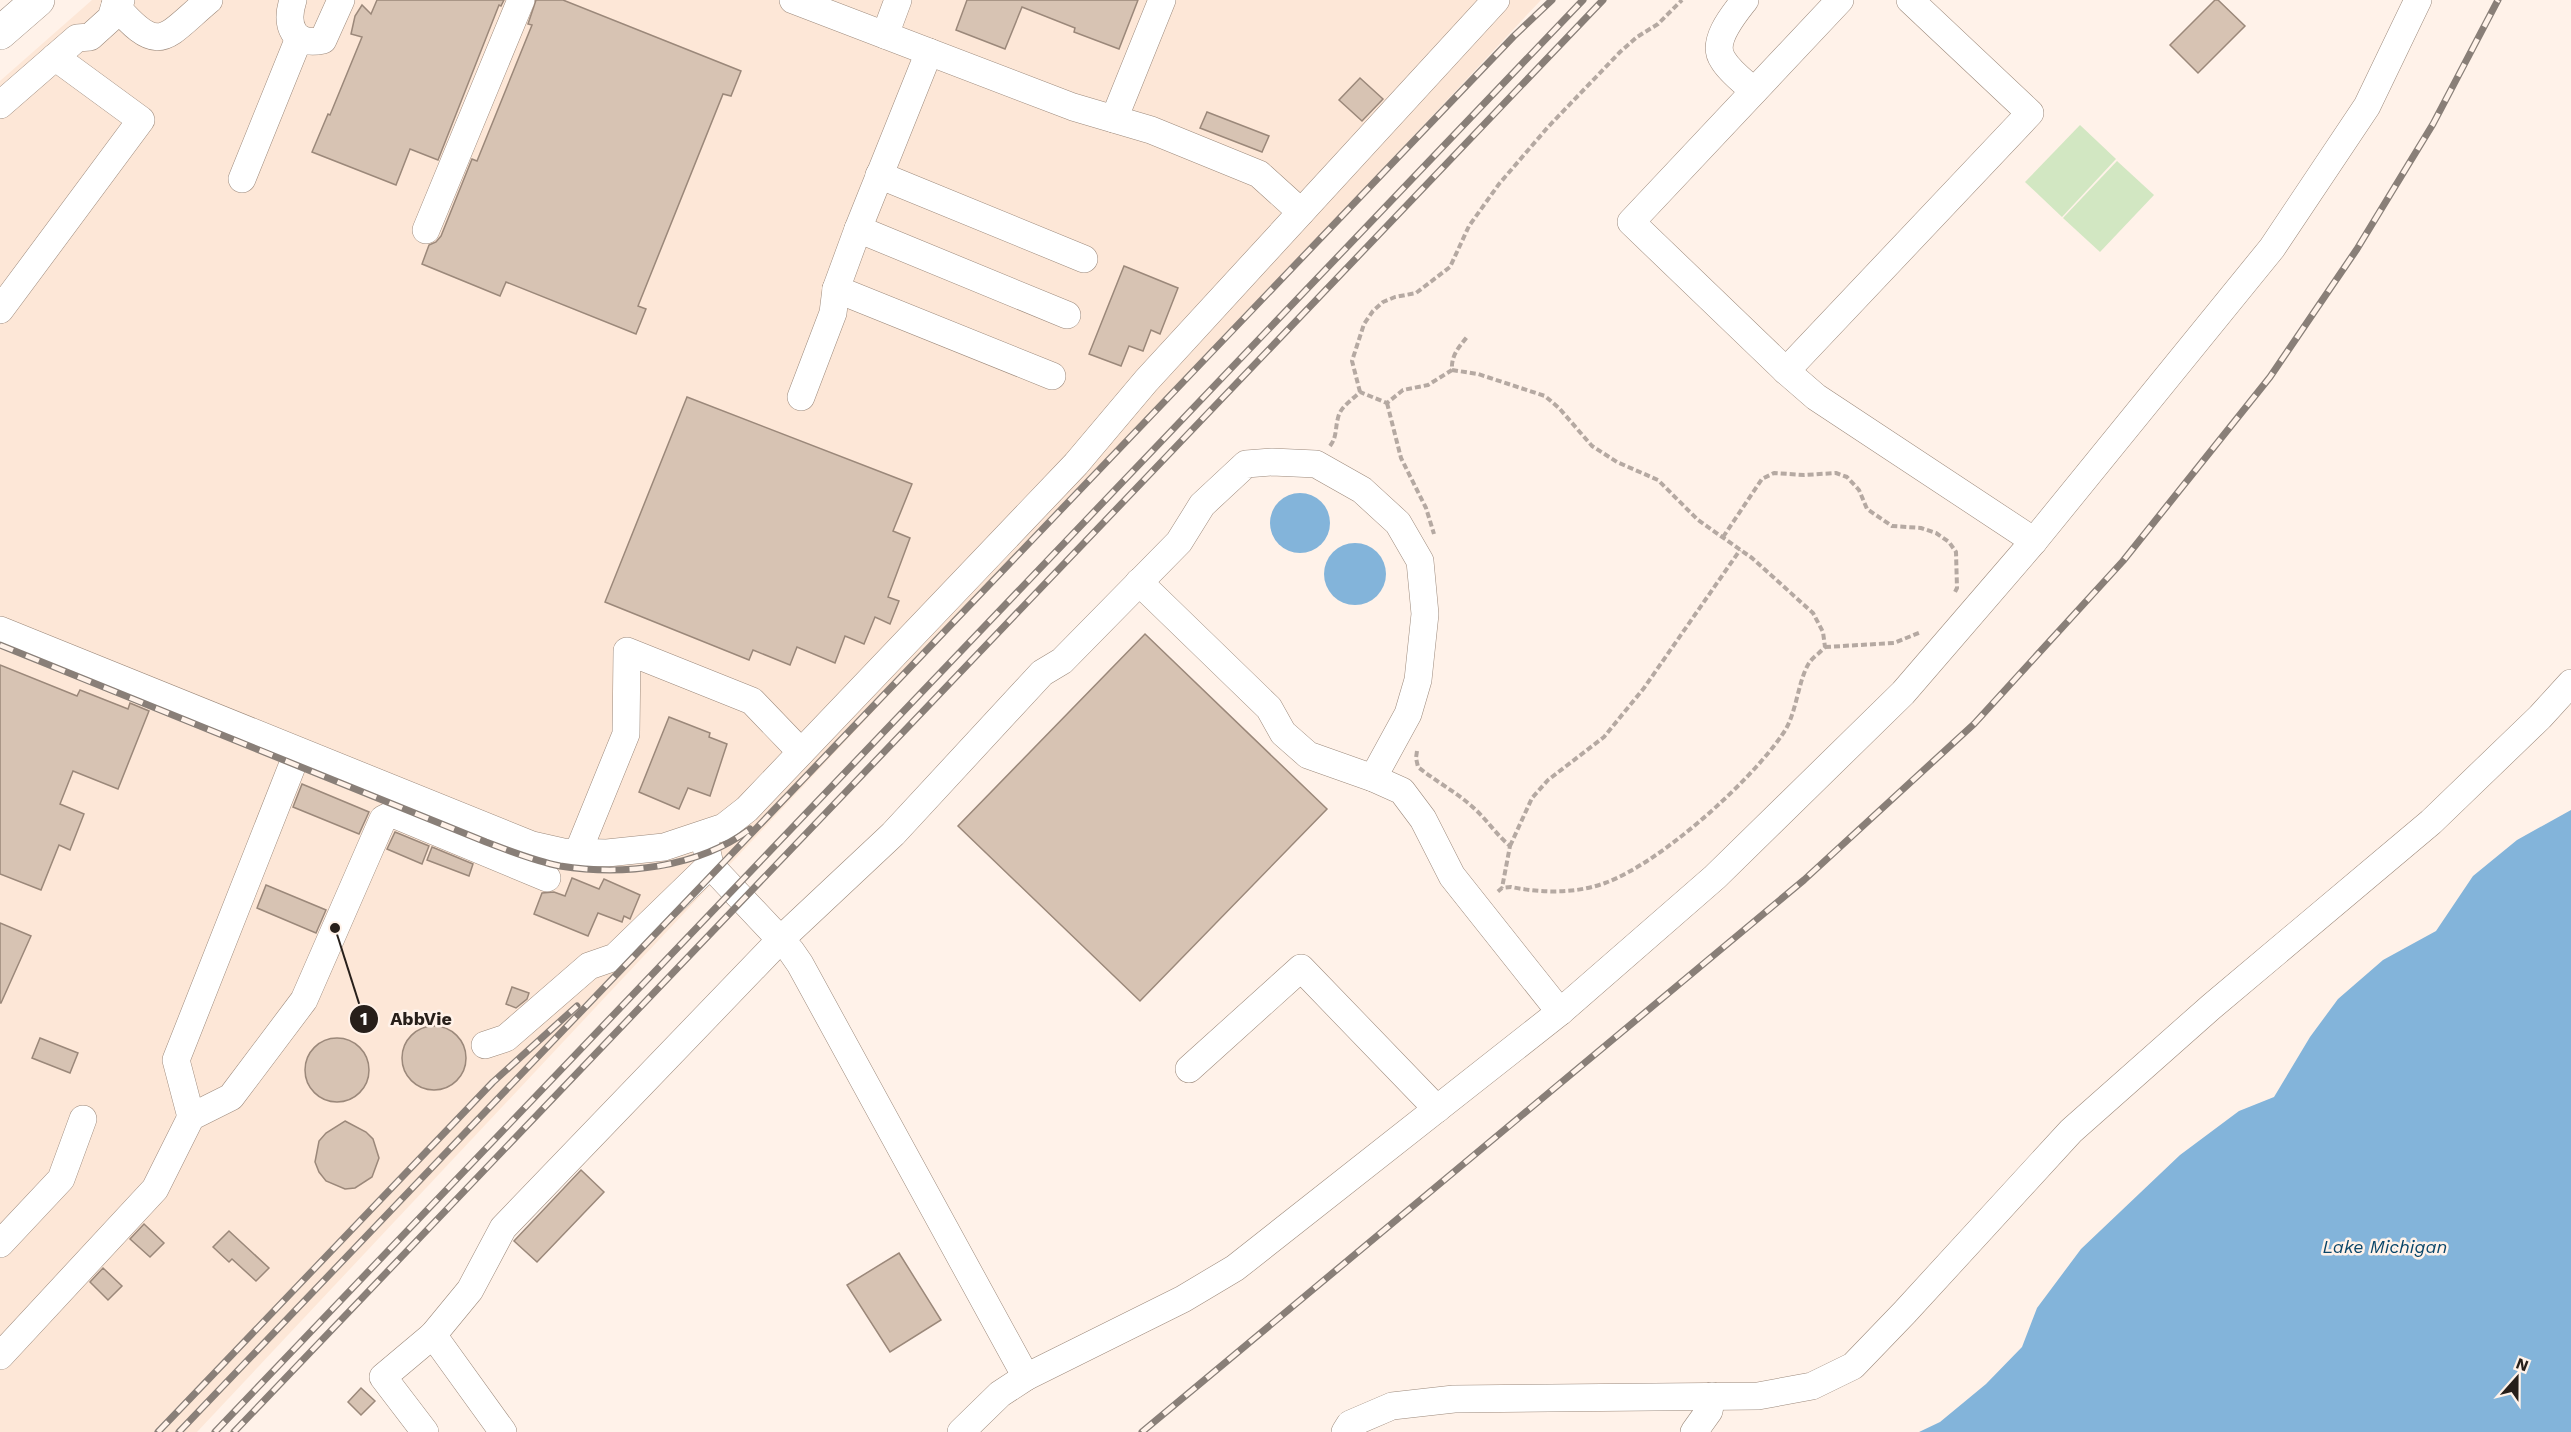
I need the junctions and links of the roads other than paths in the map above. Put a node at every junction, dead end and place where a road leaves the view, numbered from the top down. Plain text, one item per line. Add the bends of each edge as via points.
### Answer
1 (38, 0) edge
2 (209, 0) edge
3 (293, 0) edge
4 (341, 0) edge
5 (521, 0) edge
6 (793, 0) edge
7 (898, 0) edge
8 (1162, 0) edge
9 (1496, 0) edge
10 (1745, 0) edge
11 (1840, 0) edge
12 (1910, 0) edge
13 (2418, 0) edge
14 (118, 3) edge
15 (0, 33) edge
16 (885, 35) junction
17 (299, 38) junction
18 (929, 52) junction
19 (55, 57) junction
20 (1754, 91) junction
21 (0, 105) edge
22 (1114, 119) junction
23 (879, 175) junction
24 (242, 179) dead end
25 (1300, 212) junction
26 (858, 229) junction
27 (426, 230) dead end
28 (1084, 260) dead end
29 (836, 289) junction
30 (0, 310) edge
31 (1067, 315) dead end
32 (1786, 371) junction
33 (1052, 376) dead end
34 (801, 397) dead end
35 (2034, 541) junction
36 (1139, 582) junction
37 (0, 630) edge
38 (2571, 683) edge
39 (298, 751) junction
40 (801, 752) junction
41 (1373, 778) junction
42 (702, 836) junction
43 (578, 852) junction
44 (710, 865) junction
45 (547, 878) dead end
46 (780, 940) junction
47 (1560, 1012) junction
48 (485, 1045) dead end
49 (1189, 1069) dead end
50 (1437, 1109) junction
51 (191, 1117) junction
52 (83, 1119) dead end
53 (0, 1244) edge
54 (433, 1335) junction
55 (0, 1356) edge
56 (1026, 1377) junction
57 (1712, 1396) junction
58 (425, 1432) edge
59 (503, 1432) edge
60 (961, 1432) edge
61 (1345, 1432) edge
62 (1694, 1432) edge

1 - 15 highway
2 - 14 lane via 160,38 147,36 134,27
3 - 17 lane via 289,14 291,29
4 - 17 lane via 323,40
5 - 27 lane
6 - 16 lane
7 - 16 lane
8 - 22 lane
9 - 25 lane
10 - 20 lane via 1719,46 1722,59
11 - 20 lane
12 - 32 lane via 2030,113
13 - 35 lane via 2367,106 2272,248
14 - 19 lane via 111,18 90,38 77,38
16 - 18 lane
17 - 24 lane
18 - 22 lane
18 - 23 lane
19 - 21 lane
19 - 30 lane via 141,120
20 - 32 lane via 1630,222
22 - 25 lane via 1259,174
23 - 26 lane
23 - 28 lane
25 - 40 lane via 1076,464
26 - 29 lane
26 - 31 lane
29 - 33 lane
29 - 34 lane via 833,313
32 - 35 lane via 1816,397
35 - 47 lane via 1903,693 1715,877
36 - 41 lane via 1269,708 1283,733 1308,755
36 - 41 lane via 1179,542 1202,505 1246,464 1316,464 1362,490 1398,523 1420,561 1425,614 1419,680 1408,714
36 - 46 lane via 1062,661 1042,673 893,834
37 - 39 lane
38 - 57 lane via 2431,822 2071,1131 1853,1366 1812,1386 1758,1396
39 - 43 lane via 507,837 563,852
39 - 51 lane via 176,1060
40 - 42 lane via 747,809 724,827
40 - 43 lane via 752,701 627,651 626,734
41 - 47 lane via 1402,791 1423,819 1452,876
42 - 43 lane via 664,847
42 - 44 lane
44 - 46 lane
44 - 48 lane via 615,957 589,966 506,1038
45 - 51 lane via 393,814 383,819 304,1000 231,1097
46 - 54 lane via 503,1228 470,1290
46 - 56 lane via 800,964
47 - 50 lane
49 - 50 lane via 1301,968
50 - 56 lane via 1235,1268 1184,1299
51 - 55 lane via 155,1189
52 - 53 lane via 61,1179
54 - 58 lane via 383,1377
54 - 59 lane
56 - 60 lane via 1000,1394
57 - 61 lane via 1454,1399 1392,1406 1350,1424
57 - 62 lane via 1709,1412

